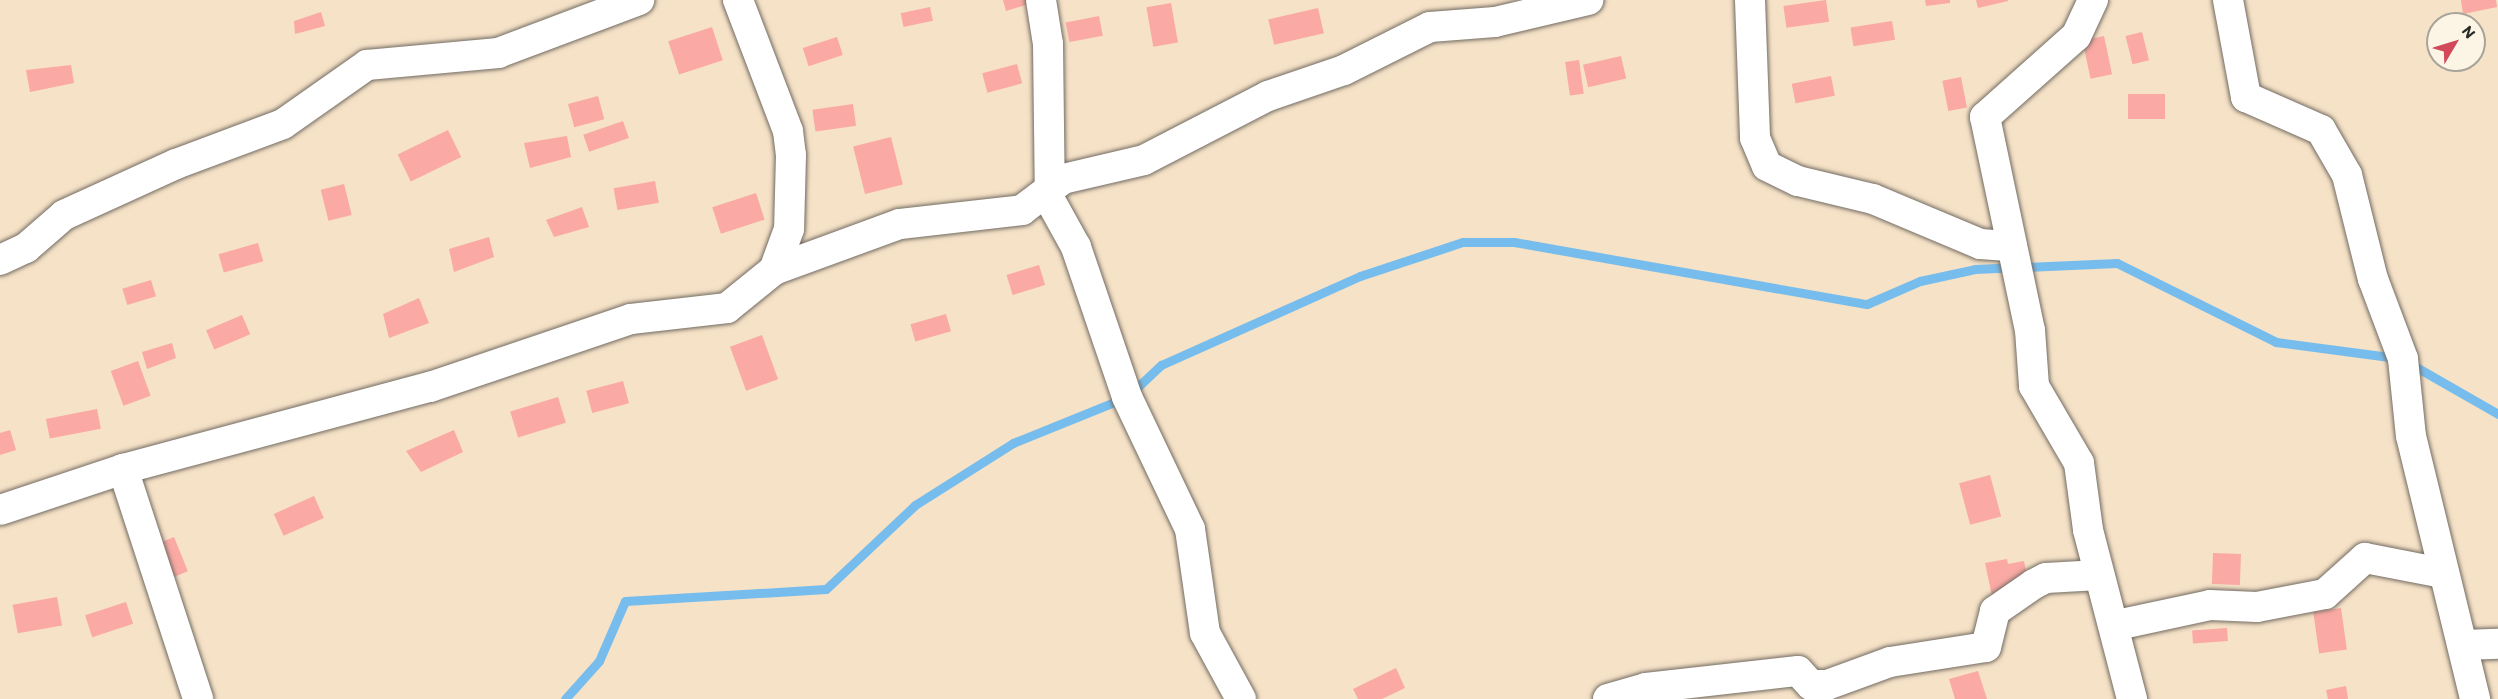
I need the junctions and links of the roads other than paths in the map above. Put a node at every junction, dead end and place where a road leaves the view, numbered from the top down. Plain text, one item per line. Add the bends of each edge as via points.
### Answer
1 (639, 0) edge
2 (738, 0) edge
3 (1041, 0) edge
4 (1588, 0) edge
5 (1750, 0) edge
6 (2093, 0) edge
7 (2228, 0) edge
8 (1048, 189) junction
9 (2012, 246) junction
10 (0, 260) edge
11 (774, 270) junction
12 (123, 469) junction
13 (0, 510) edge
14 (2442, 573) junction
15 (2099, 575) junction
16 (2117, 625) junction
17 (2498, 644) edge
18 (2463, 645) junction
19 (198, 699) edge
20 (1240, 699) edge
21 (1608, 699) edge
22 (2132, 699) edge
23 (2475, 699) edge

1 - 10 street via 498,53 367,66 283,124 64,215 26,248
2 - 11 street via 788,131 792,155 789,229
3 - 8 street via 1048,44
4 - 8 street via 1495,22 1430,27 1344,70 1268,96 1144,160 1084,172
5 - 9 street via 1755,138 1767,166 1798,181 1873,199 1980,244
6 - 9 street via 2076,36 1985,117
7 - 14 street via 2246,97 2321,130 2347,175 2373,279 2403,359 2406,413
8 - 11 street via 1022,210 900,224
8 - 20 street via 1089,277 1127,397 1192,535 1205,633
9 - 15 street via 2030,330 2034,386 2079,463
11 - 12 street via 727,308 631,319 430,387
12 - 13 street
12 - 19 street
14 - 16 street via 2365,558 2325,594 2257,607 2210,605
14 - 18 street
15 - 16 street
15 - 21 street via 2046,578 2034,584 1995,611 1986,647 1896,661 1827,685 1811,685 1798,671 1646,688
16 - 22 street
17 - 18 street
18 - 23 street

